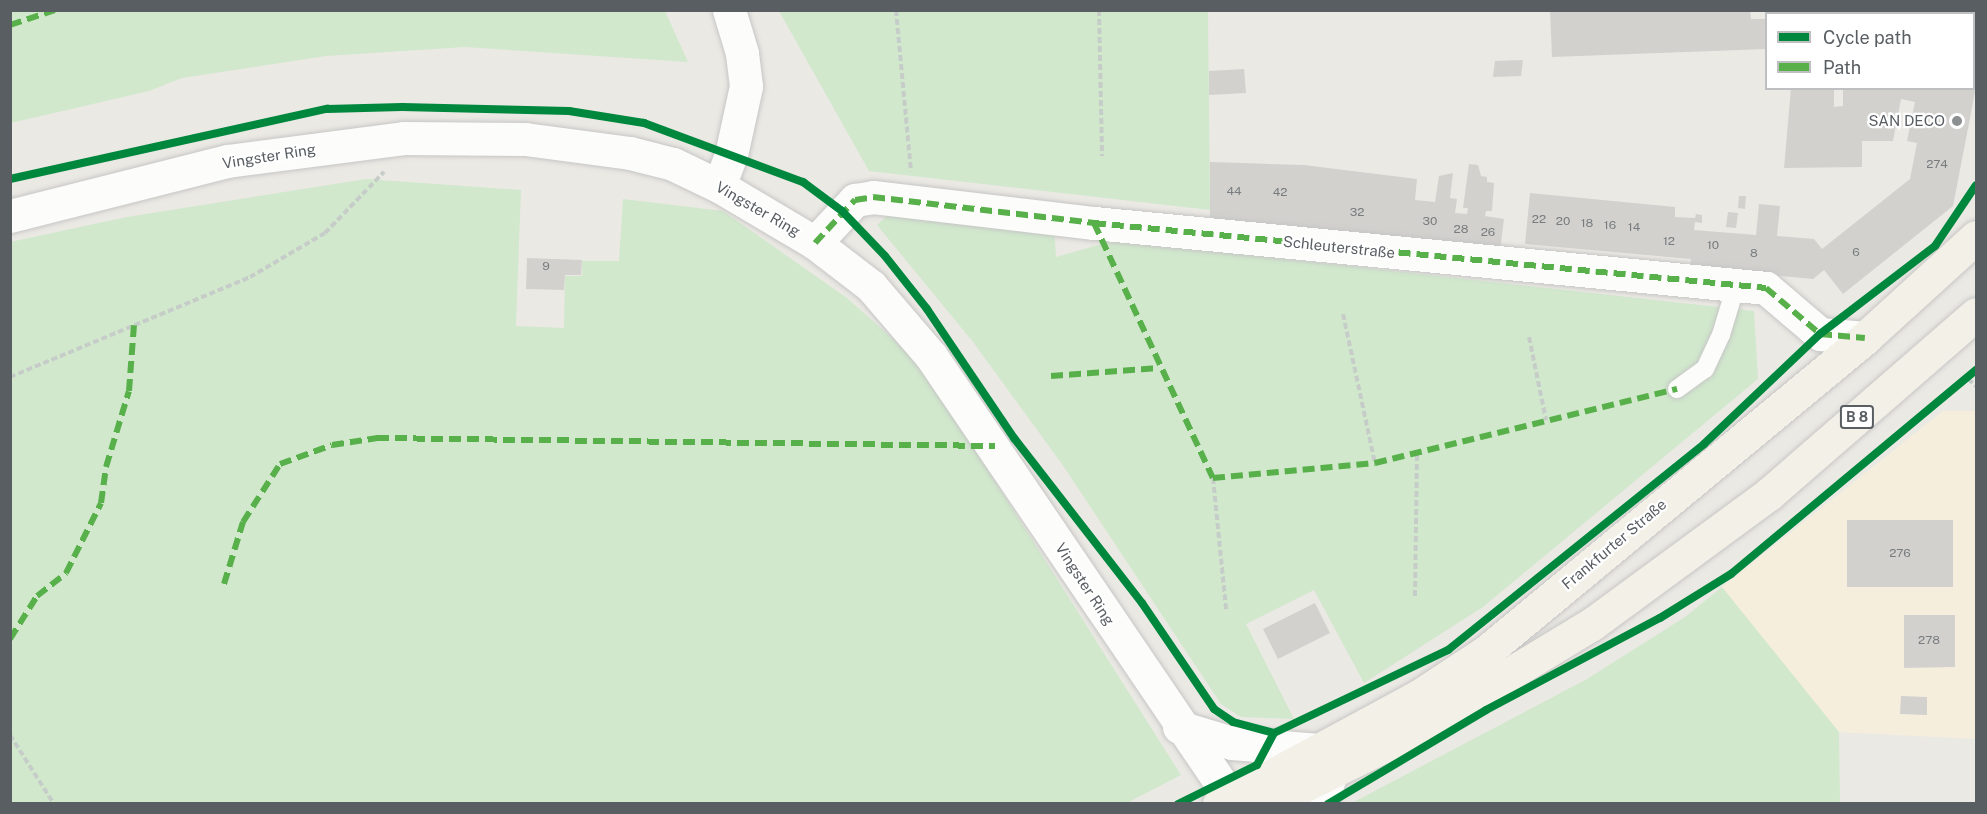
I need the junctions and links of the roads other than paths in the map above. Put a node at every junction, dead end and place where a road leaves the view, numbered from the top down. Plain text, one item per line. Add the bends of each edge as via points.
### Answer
1 (729, 10) edge
2 (719, 186) junction
3 (10, 216) edge
4 (1977, 237) edge
5 (815, 243) junction
6 (1736, 285) junction
7 (1977, 314) edge
8 (1865, 338) junction
9 (1961, 340) edge
10 (1677, 389) dead end
11 (1179, 726) junction
12 (1326, 760) junction
13 (1228, 802) edge
14 (1267, 804) edge
15 (1320, 804) edge

1 - 2 main road via 742,53 746,86 731,155
2 - 3 main road, Vingster Ring via 673,164 630,153 525,139 404,138 227,161
2 - 5 main road, Vingster Ring
4 - 8 main road, Frankfurter Straße / B 8
5 - 6 main road, Schleuterstraße via 855,200 873,197 1094,224
5 - 11 main road, Vingster Ring via 871,286 932,356
6 - 8 main road, Schleuterstraße via 1766,288 1820,334
6 - 10 lane via 1721,335 1705,369
7 - 9 main road, Frankfurter Straße / B 8
8 - 12 main road, Frankfurter Straße / B 8 via 1487,651
9 - 12 main road, Frankfurter Straße / B 8 via 1769,494 1592,624 1420,728
11 - 12 main road via 1243,745
11 - 13 main road, Vingster Ring
12 - 13 main road, Frankfurter Straße / B 8
12 - 14 main road, Frankfurter Straße / B 8
12 - 15 main road

